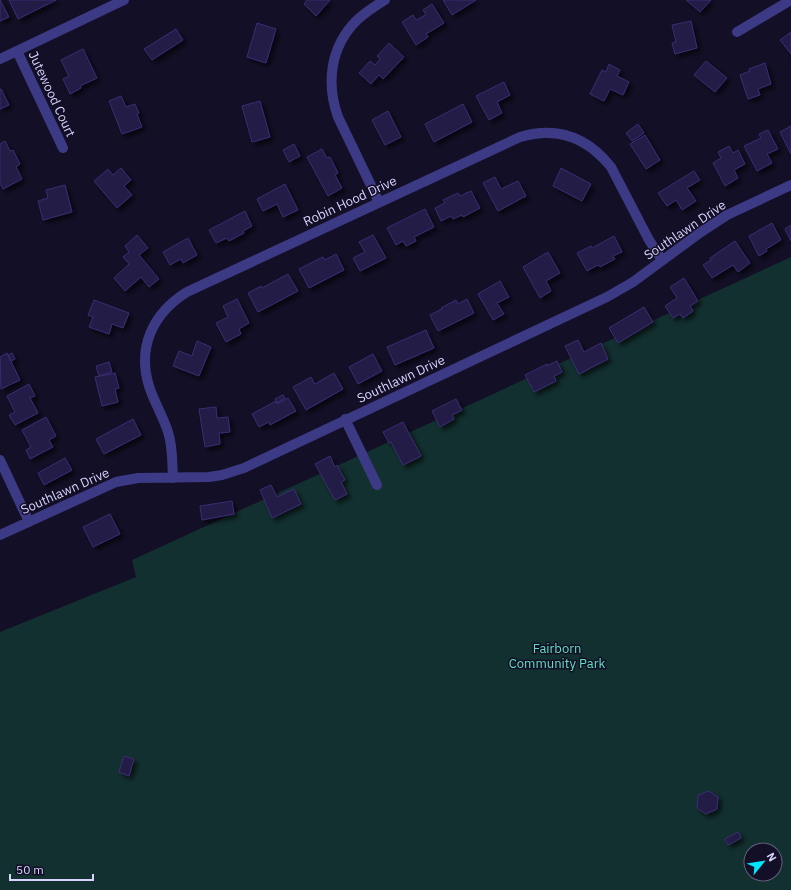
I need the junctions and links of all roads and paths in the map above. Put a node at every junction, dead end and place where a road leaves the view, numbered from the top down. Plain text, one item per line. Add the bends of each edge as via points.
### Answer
1 (124, 0) edge
2 (385, 0) edge
3 (791, 0) edge
4 (737, 32) dead end
5 (18, 51) junction
6 (0, 59) edge
7 (63, 148) dead end
8 (791, 185) edge
9 (379, 202) junction
10 (662, 260) junction
11 (345, 420) junction
12 (0, 460) edge
13 (173, 478) junction
14 (377, 484) dead end
15 (29, 522) junction
16 (0, 535) edge

1 - 5 street
2 - 9 street via 365,13 345,34 332,73 332,96 338,117
3 - 4 street
5 - 6 street
5 - 7 street, Jutewood Court
8 - 10 street, Southlawn Drive via 727,215
9 - 10 street, Robin Hood Drive via 520,137 540,132 562,134 581,140 603,157 611,167
9 - 13 street, Robin Hood Drive via 187,292 178,297 160,316 148,340 146,369 150,388 169,433
10 - 11 street, Southlawn Drive via 633,282 607,297
11 - 13 street, Southlawn Drive via 233,472 209,477
11 - 14 street
12 - 15 street
13 - 15 street, Southlawn Drive via 138,478 116,482
15 - 16 street, Southlawn Drive

